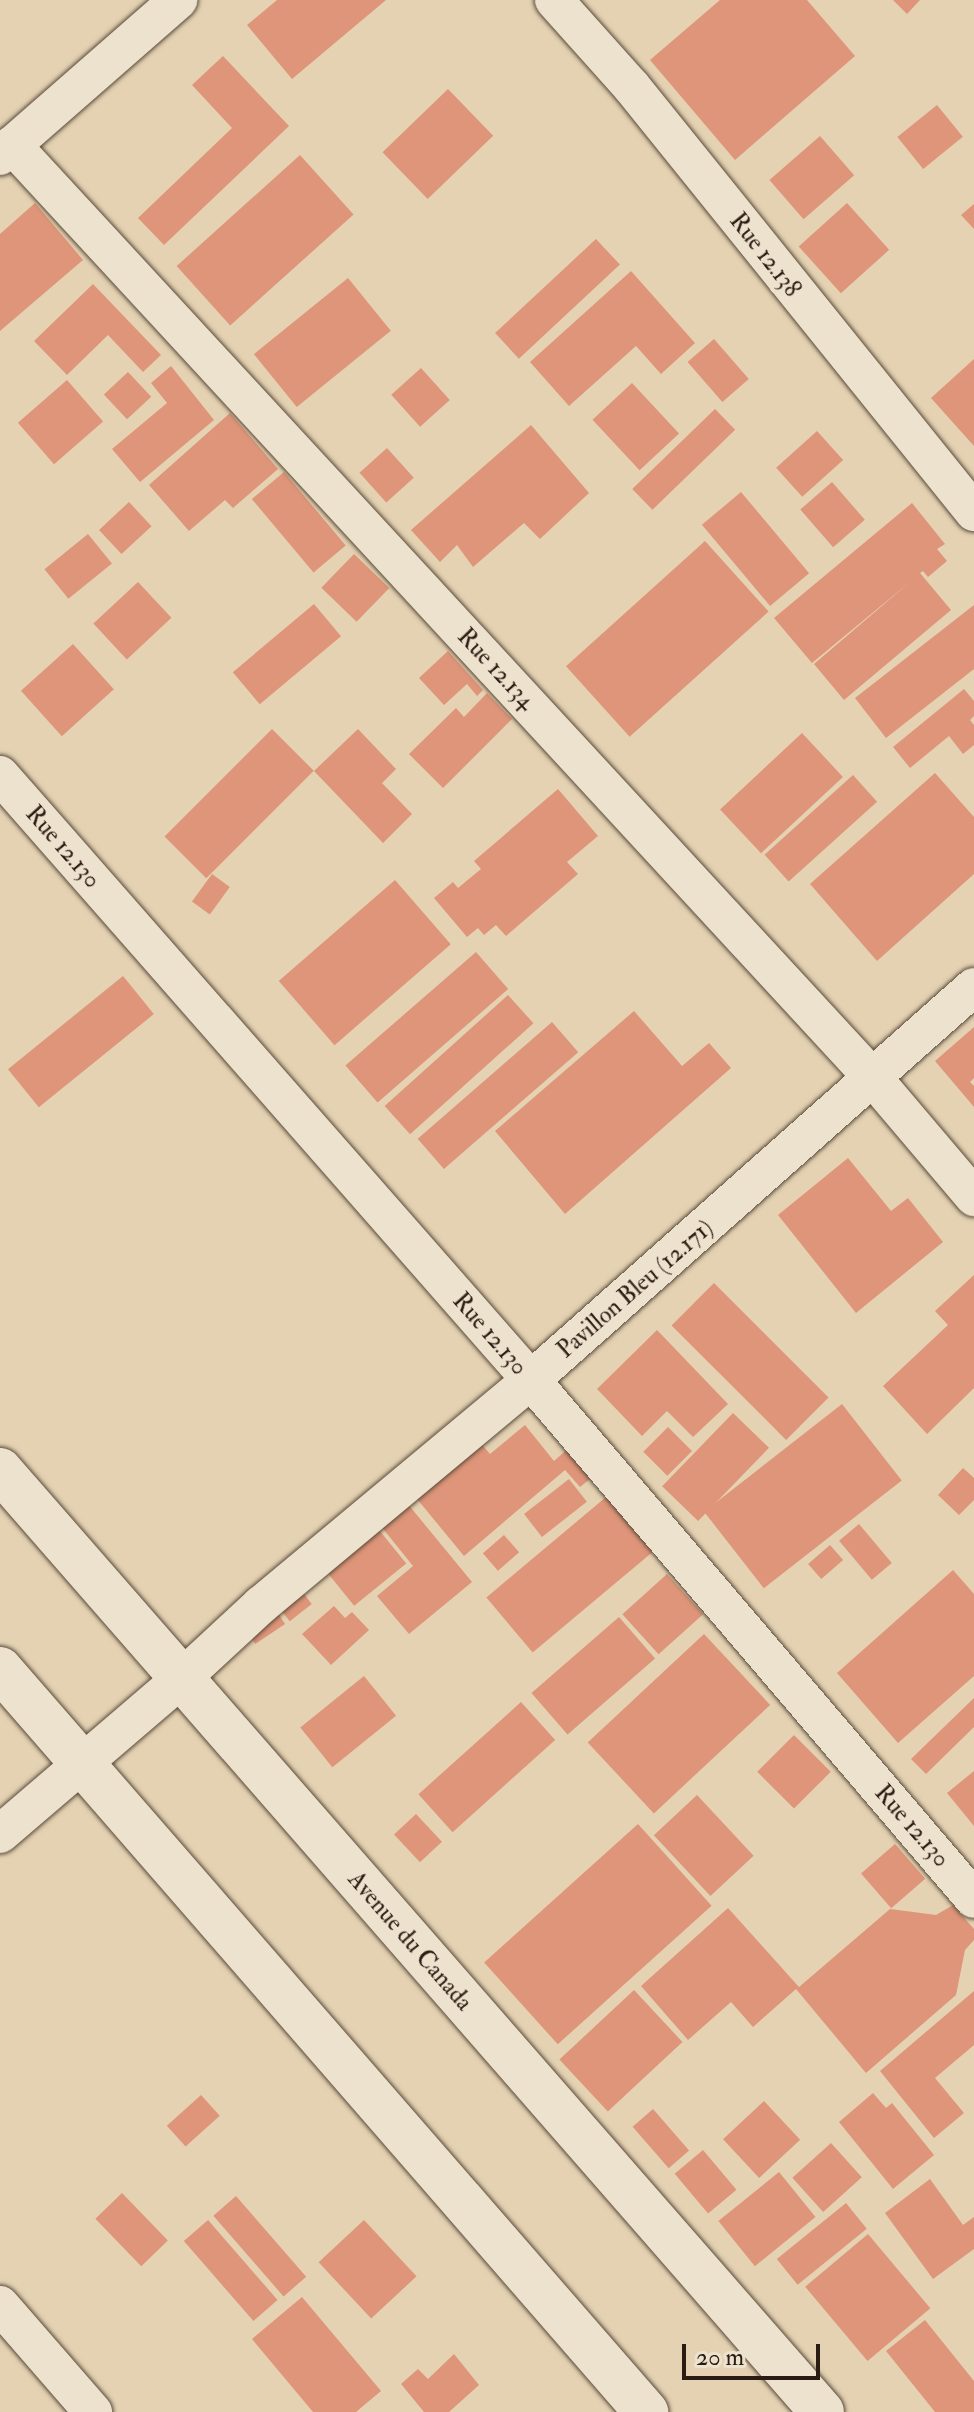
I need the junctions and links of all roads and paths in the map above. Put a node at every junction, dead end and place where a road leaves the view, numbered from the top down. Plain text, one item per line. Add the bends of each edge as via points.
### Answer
1 (178, 0) edge
2 (554, 0) edge
3 (6, 150) edge
4 (974, 512) edge
5 (0, 775) edge
6 (974, 987) edge
7 (874, 1079) junction
8 (974, 1197) edge
9 (531, 1380) junction
10 (0, 1470) edge
11 (0, 1669) edge
12 (181, 1679) junction
13 (82, 1764) junction
14 (0, 1834) edge
15 (974, 1899) edge
16 (0, 2305) edge
17 (93, 2412) edge
18 (646, 2412) edge
19 (822, 2412) edge

1 - 3 street
2 - 4 street, Rue 12.138 via 631,86
3 - 7 street, Rue 12.134
5 - 9 street, Rue 12.130
6 - 7 street, Pavillon Bleu (12.171)
7 - 8 street, Rue 12.134
7 - 9 street, Pavillon Bleu (12.171)
9 - 12 street, Pavillon Bleu (12.171) via 261,1605
9 - 15 street, Rue 12.130
10 - 12 main road, Avenue du Canada
11 - 13 main road
12 - 13 street, Pavillon Bleu (12.171)
12 - 19 main road, Avenue du Canada
13 - 14 street, Pavillon Bleu (12.171)
13 - 18 main road
16 - 17 street

